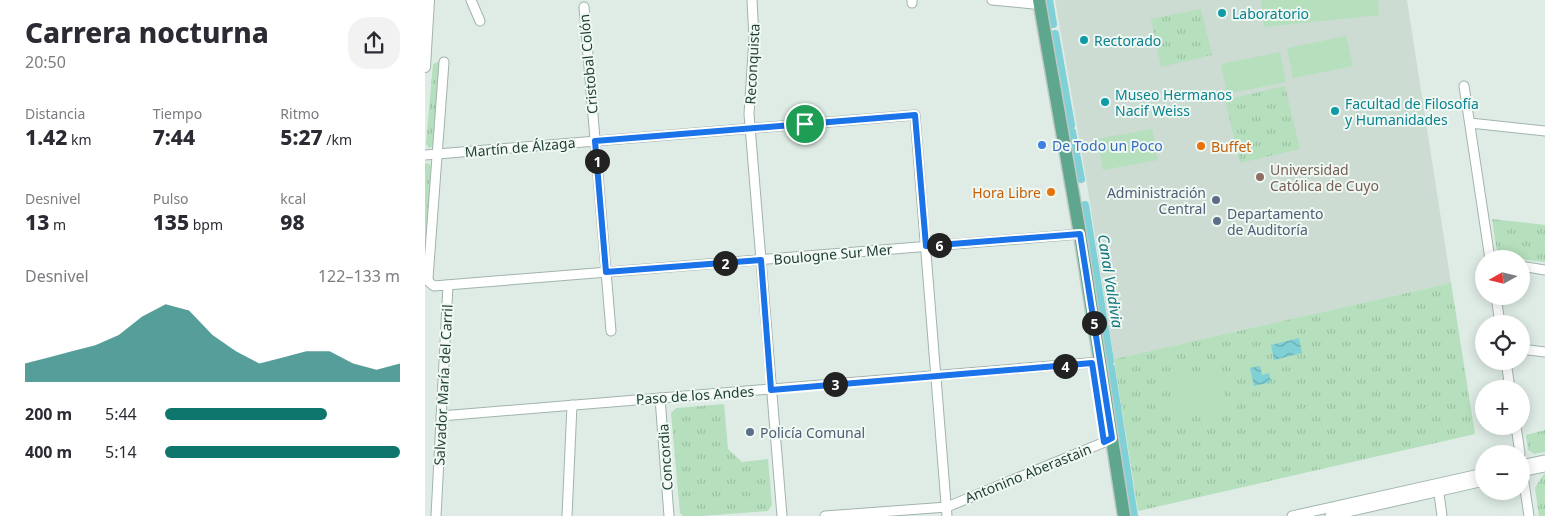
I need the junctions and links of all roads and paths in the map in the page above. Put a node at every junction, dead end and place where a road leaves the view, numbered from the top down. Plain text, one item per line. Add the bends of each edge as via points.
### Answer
1 (429, 0) edge
2 (471, 0) edge
3 (752, 0) edge
4 (992, 0) edge
5 (1035, 2) edge
6 (583, 7) dead end
7 (480, 21) dead end
8 (444, 62) dead end
9 (425, 67) edge
10 (1464, 86) dead end
11 (1470, 123) junction
12 (750, 128) junction
13 (1545, 131) edge
14 (595, 141) junction
15 (437, 154) junction
16 (425, 155) edge
17 (1076, 234) junction
18 (926, 246) junction
19 (1489, 250) edge
20 (761, 260) junction
21 (1530, 268) edge
22 (1545, 270) edge
23 (606, 272) junction
24 (448, 285) junction
25 (438, 286) joint
26 (611, 331) dead end
27 (1530, 350) edge
28 (1545, 352) edge
29 (1096, 363) junction
30 (936, 376) junction
31 (771, 390) junction
32 (660, 398) junction
33 (572, 405) junction
34 (441, 416) junction
35 (1108, 440) junction
36 (1545, 460) edge
37 (1530, 465) edge
38 (1545, 467) edge
39 (1530, 468) edge
40 (1475, 476) edge
41 (1475, 482) edge
42 (1438, 487) junction
43 (1527, 500) edge
44 (1354, 510) edge
45 (947, 511) edge
46 (436, 516) edge
47 (567, 516) edge
48 (669, 516) edge
49 (781, 516) edge
50 (825, 516) edge
51 (1116, 516) edge
52 (1124, 516) edge
53 (1292, 516) edge
54 (1330, 516) edge
55 (1442, 516) edge
56 (1529, 516) edge

1 - 9 street
2 - 7 street
3 - 12 street, Reconquista via 754,38
4 - 5 street
5 - 17 main road
6 - 14 street, Cristobal Colón
8 - 15 street, Salvador María del Carril
10 - 11 street
11 - 13 street
11 - 19 street
12 - 14 street, Martín de Álzaga
12 - 18 street, Martín de Álzaga via 915,115
12 - 20 street, Reconquista
14 - 15 street, Martín de Álzaga
14 - 23 street, Cristobal Colón
15 - 16 street, Martín de Álzaga
15 - 25 street, Salvador María del Carril via 428,278 431,284
17 - 18 street, Boulogne Sur Mer
17 - 29 main road
18 - 20 street, Boulogne Sur Mer
18 - 30 street
20 - 23 street, Boulogne Sur Mer
20 - 31 street, Reconquista
21 - 22 street
23 - 24 street, Boulogne Sur Mer
23 - 26 street, Cristobal Colón
24 - 25 street, Boulogne Sur Mer
24 - 34 street, Salvador María del Carril
27 - 28 street
29 - 30 street, Paso de los Andes
29 - 35 main road
30 - 31 street, Paso de los Andes
30 - 45 street
31 - 32 street, Paso de los Andes
31 - 49 street, Reconquista
32 - 33 street, Paso de los Andes
32 - 48 street, Concordia
33 - 34 street, Paso de los Andes
33 - 47 street
34 - 46 street, Salvador María del Carril
35 - 45 street, Antonino Aberastain
35 - 51 main road
35 - 52 main road
36 - 37 street
38 - 39 street
40 - 42 street
41 - 42 street
42 - 44 street
42 - 55 street
43 - 56 street
44 - 53 street
44 - 54 street
45 - 50 street, Antonino Aberastain

